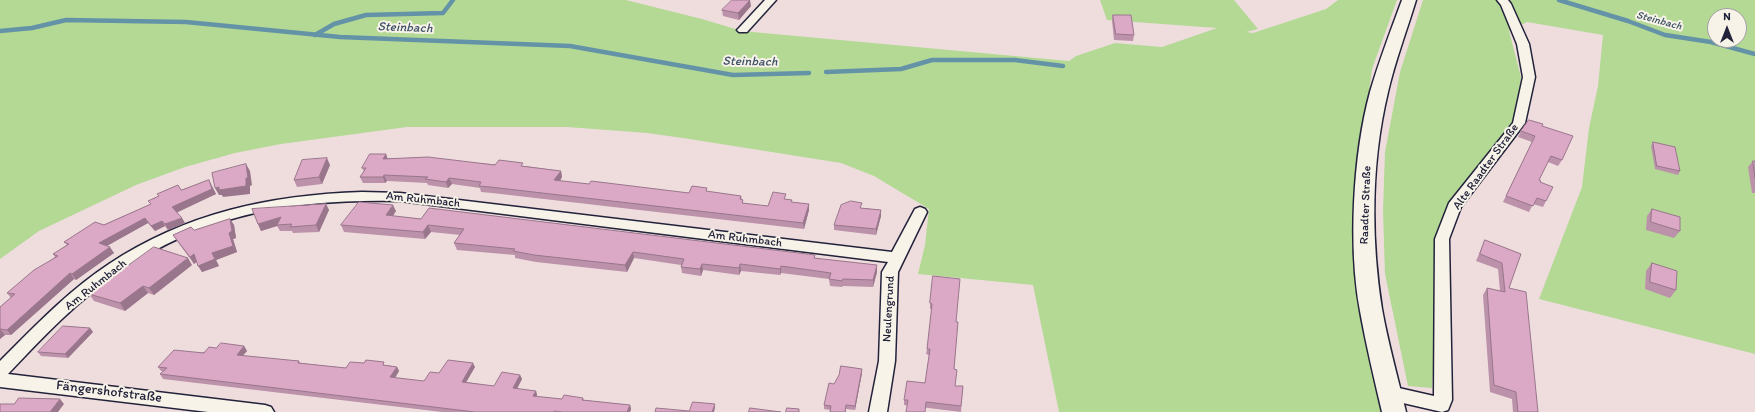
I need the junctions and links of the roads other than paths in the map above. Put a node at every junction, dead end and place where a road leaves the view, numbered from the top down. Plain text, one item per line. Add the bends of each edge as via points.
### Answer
1 (772, 0) edge
2 (1409, 0) edge
3 (1502, 0) edge
4 (743, 30) dead end
5 (920, 212) dead end
6 (898, 258) junction
7 (0, 372) edge
8 (0, 380) edge
9 (1392, 403) edge
10 (264, 412) edge
11 (878, 412) edge

1 - 4 street
2 - 9 main road, Raadter Straße via 1379,92 1366,182 1364,246 1371,310
3 - 9 street, Alte Raadter Straße via 1523,44 1529,78 1519,123 1454,206 1442,239 1442,405
5 - 6 street, Neulengrund
6 - 7 street, Am Ruhmbach via 400,197 337,196 298,199 250,208 215,219 139,253 84,291
6 - 11 street, Neulengrund via 890,272 887,361
8 - 10 street, Fängershofstraße

